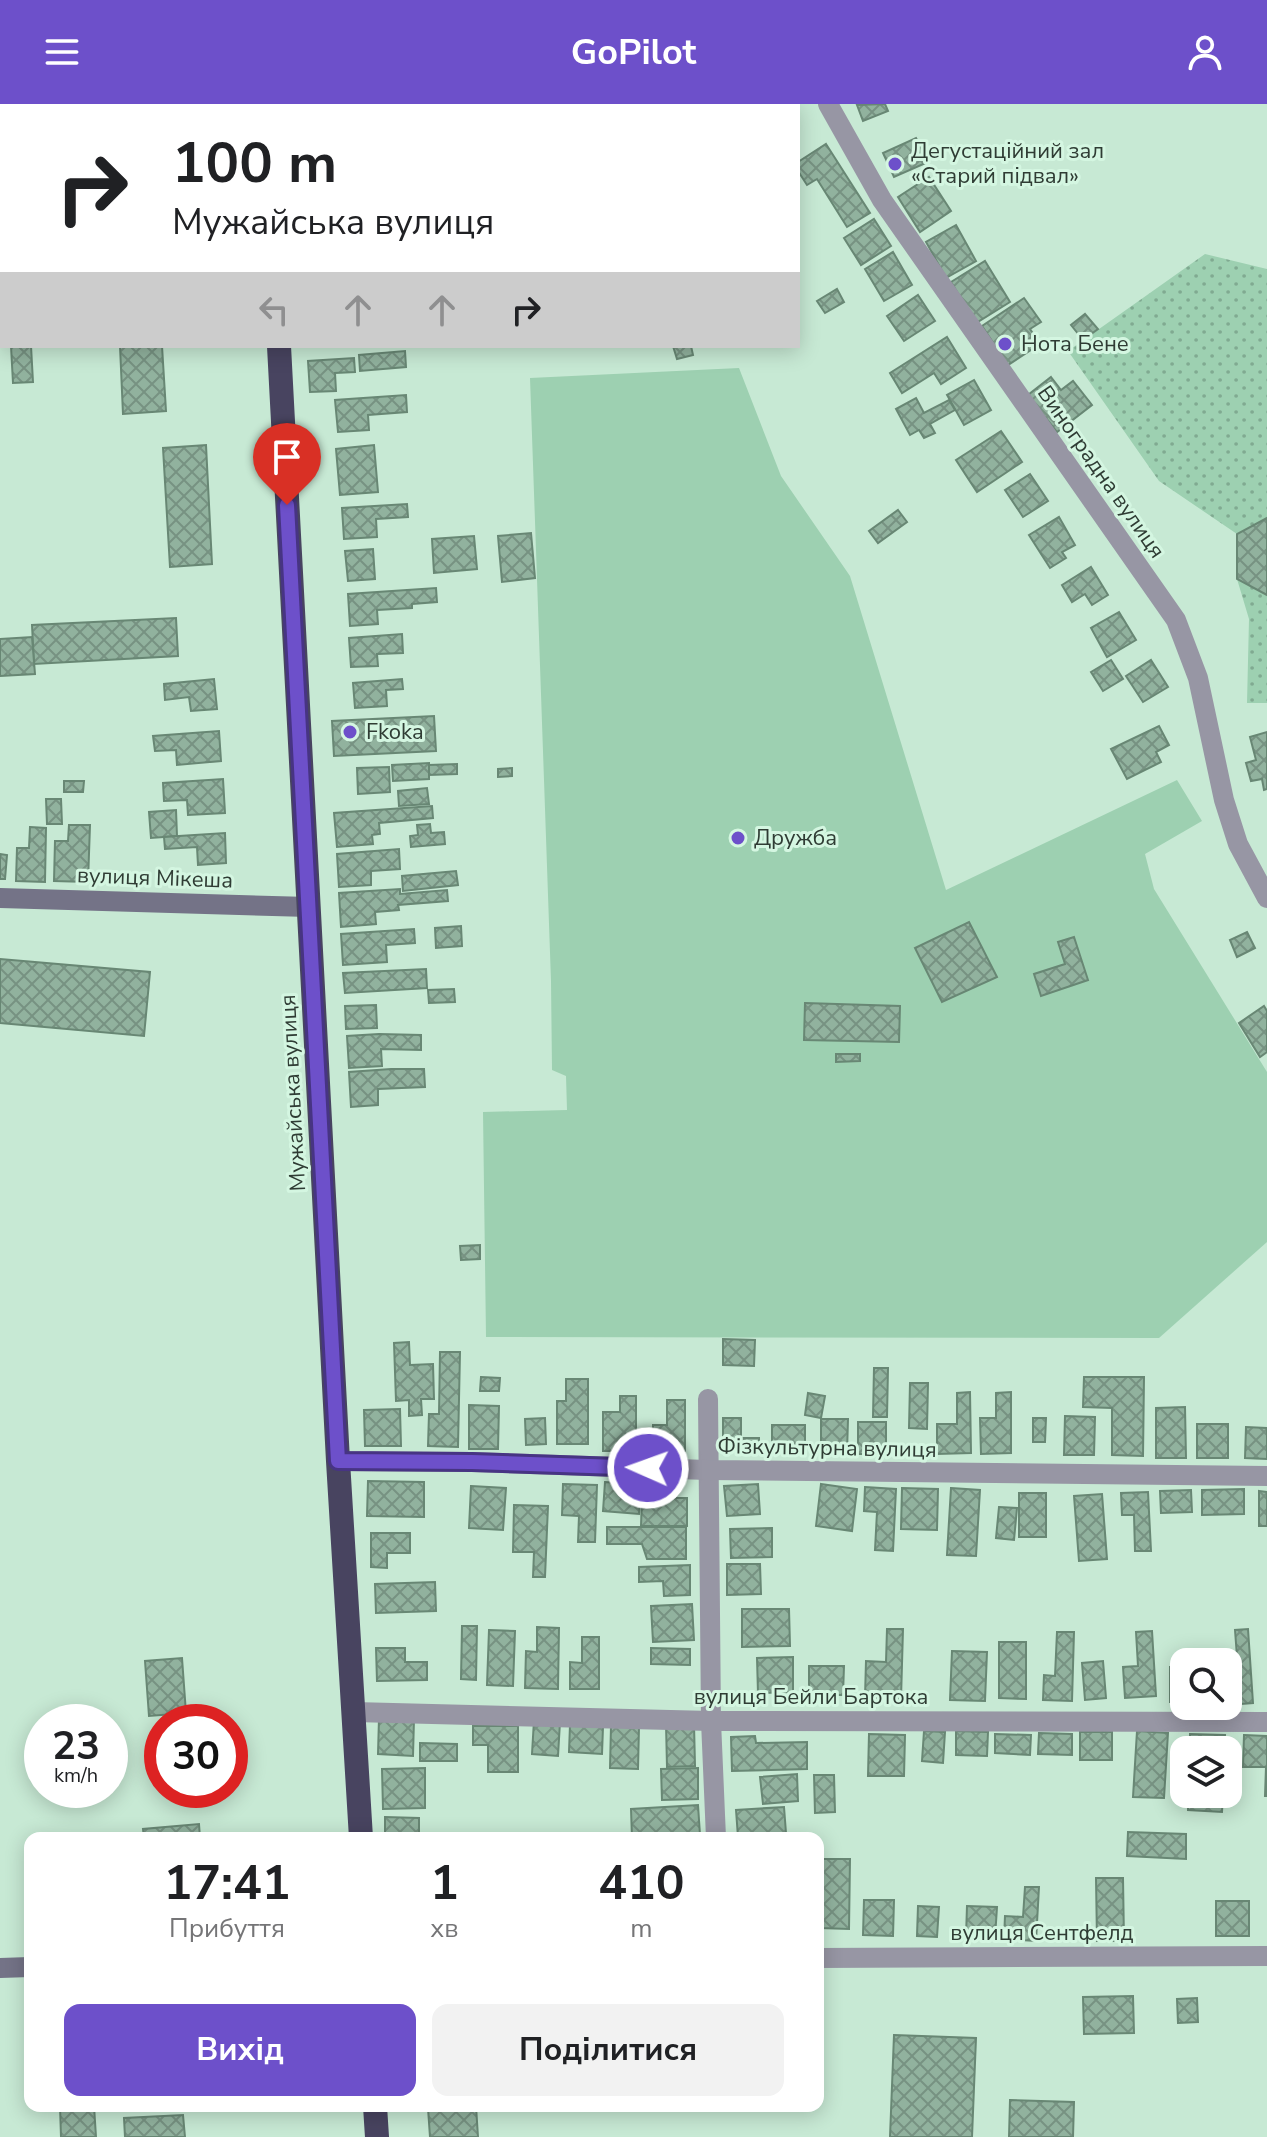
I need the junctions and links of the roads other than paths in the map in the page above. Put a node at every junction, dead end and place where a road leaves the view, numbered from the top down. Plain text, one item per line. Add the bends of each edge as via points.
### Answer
1 (828, 104) edge
2 (279, 348) edge
3 (0, 898) edge
4 (1267, 898) edge
5 (309, 907) junction
6 (708, 1399) dead end
7 (338, 1461) junction
8 (707, 1470) junction
9 (1267, 1476) edge
10 (354, 1712) junction
11 (711, 1721) junction
12 (1267, 1722) edge
13 (361, 1832) edge
14 (716, 1832) edge
15 (1267, 1956) edge
16 (824, 1958) edge
17 (24, 1967) edge
18 (0, 1968) edge
19 (375, 2112) edge
20 (377, 2137) edge

1 - 4 street, Виноградна вулиця via 882,200 1176,620 1198,678 1238,844
2 - 5 highway, Мужайська вулиця
3 - 5 main road, вулиця Мікеша
5 - 7 highway, Мужайська вулиця
6 - 8 street
7 - 8 street, Фізкультурна вулиця
7 - 10 highway, Мужайська вулиця
8 - 9 street, Фізкультурна вулиця
8 - 11 street
10 - 11 street, вулиця Бейли Бартока
10 - 13 highway, Мужайська вулиця
11 - 12 street, вулиця Бейли Бартока
11 - 14 street
15 - 16 street, вулиця Сентфелд
17 - 18 main road
19 - 20 highway

